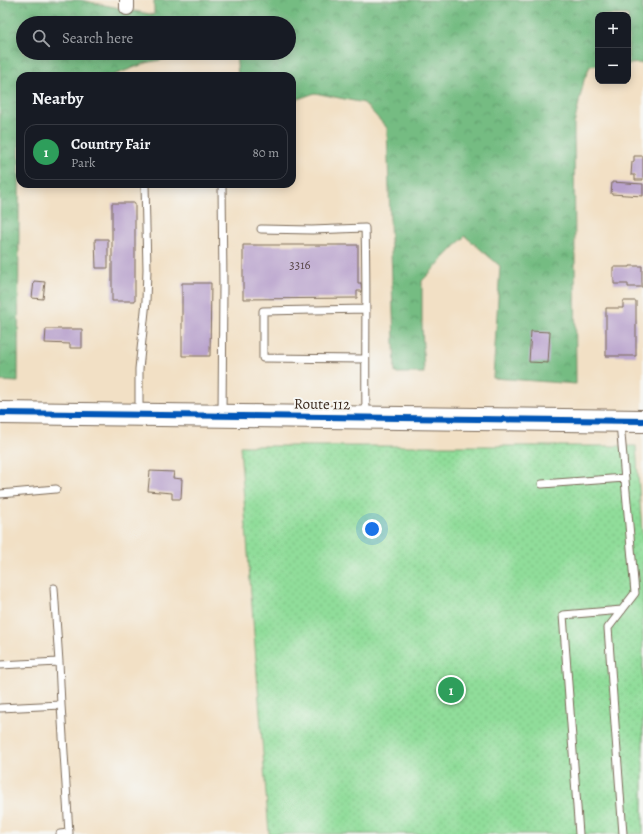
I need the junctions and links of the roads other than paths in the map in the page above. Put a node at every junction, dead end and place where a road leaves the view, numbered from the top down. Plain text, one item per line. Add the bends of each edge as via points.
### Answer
1 (145, 188) edge
2 (222, 188) edge
3 (261, 229) dead end
4 (366, 309) junction
5 (365, 359) junction
6 (0, 413) edge
7 (138, 415) junction
8 (222, 416) junction
9 (366, 417) junction
10 (620, 420) junction
11 (643, 421) edge
12 (625, 478) junction
13 (542, 484) dead end
14 (56, 489) dead end
15 (0, 494) edge
16 (54, 588) dead end
17 (622, 610) junction
18 (59, 662) junction
19 (0, 665) edge
20 (61, 705) junction
21 (0, 708) edge
22 (60, 834) edge
23 (69, 834) edge
24 (579, 834) edge
25 (623, 834) edge

1 - 7 lane via 146,301 139,369
2 - 8 lane
3 - 4 lane via 365,228
4 - 5 lane
4 - 5 lane via 263,311 263,358
5 - 9 lane
6 - 7 main road, Route 112
7 - 8 main road, Route 112
8 - 9 main road, Route 112
9 - 10 main road, Route 112
10 - 11 main road, Route 112
10 - 12 lane
12 - 13 lane
12 - 17 lane via 635,593
14 - 15 lane
16 - 18 lane
17 - 24 lane via 563,615
17 - 25 lane via 608,628
18 - 19 lane
18 - 20 lane
20 - 21 lane
20 - 23 lane
22 - 23 lane

